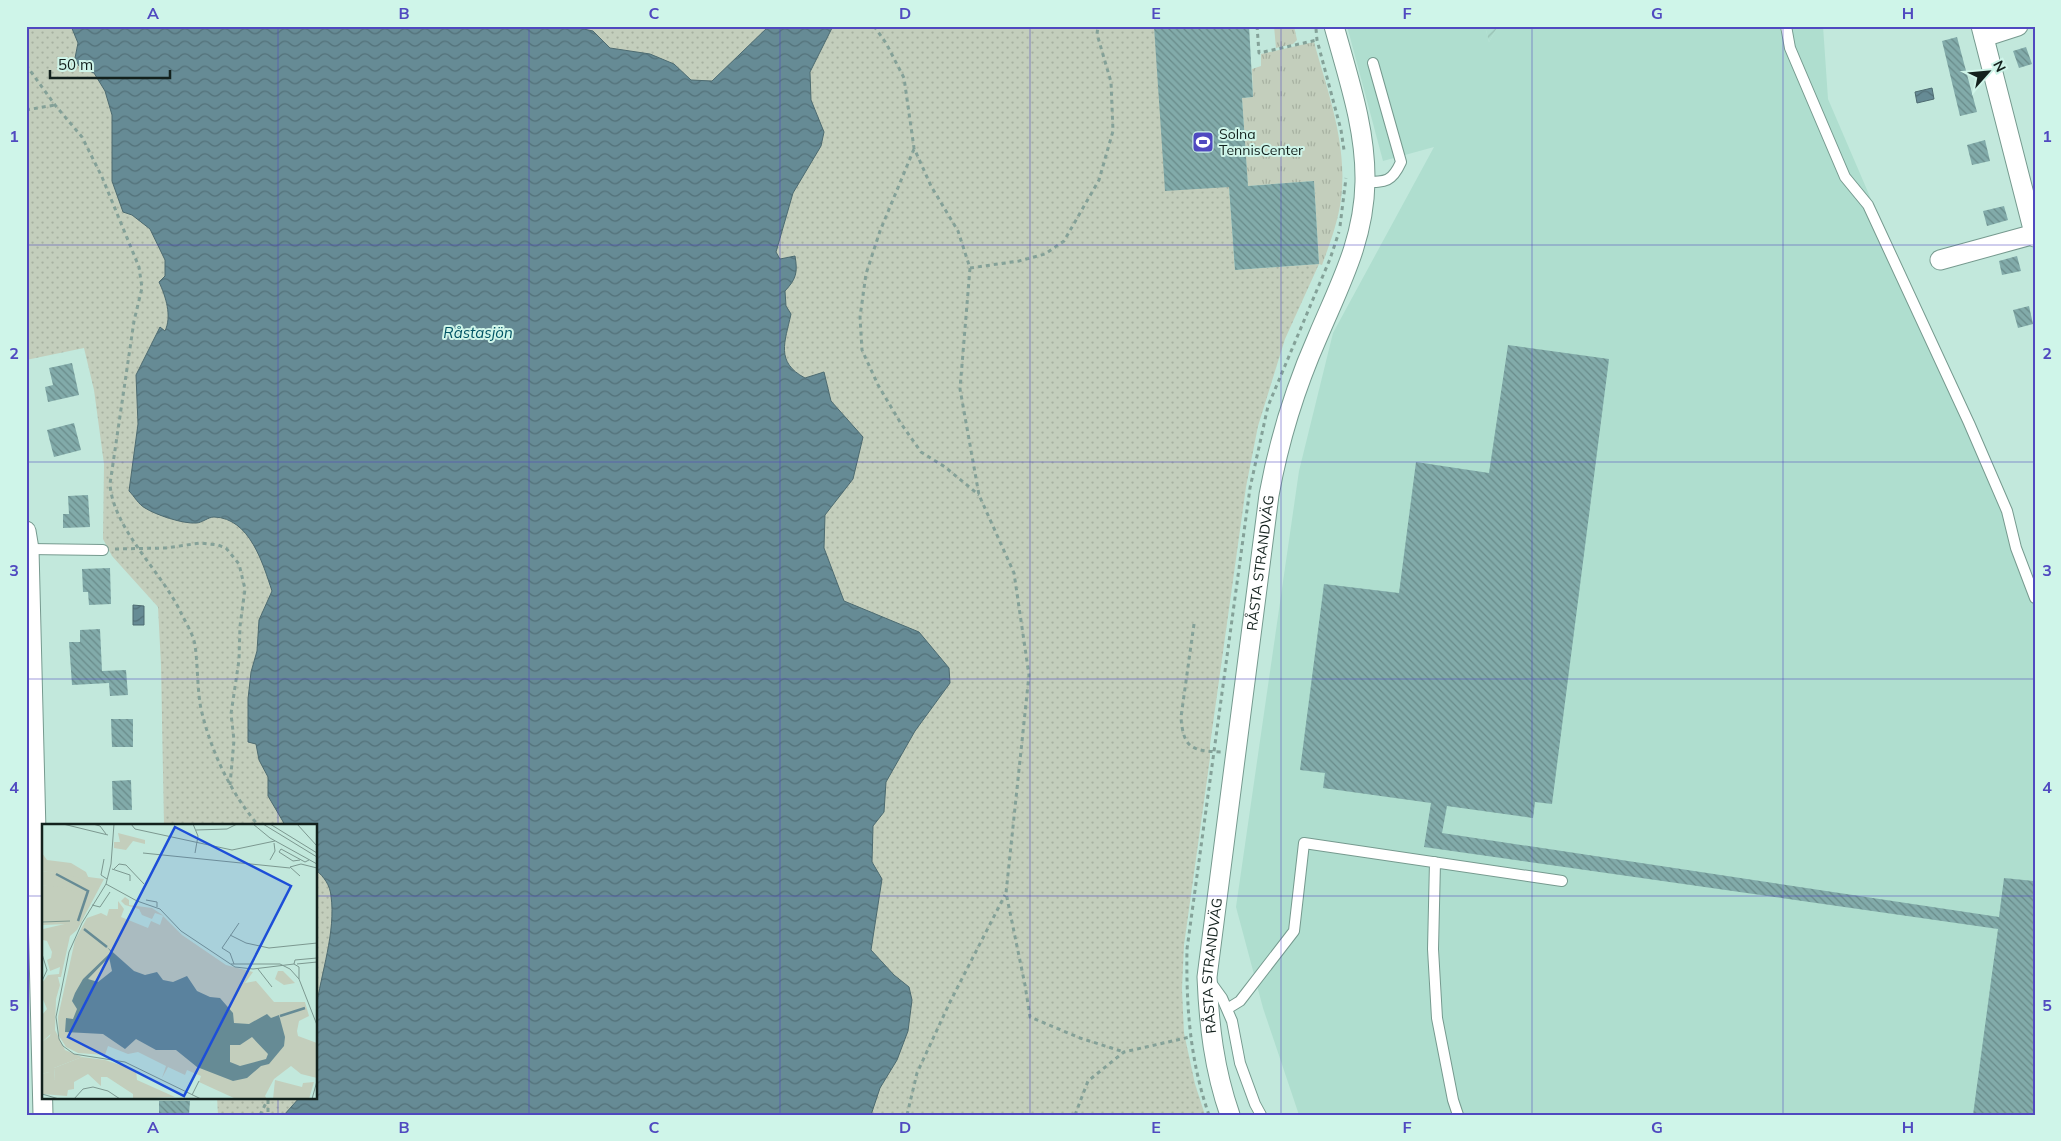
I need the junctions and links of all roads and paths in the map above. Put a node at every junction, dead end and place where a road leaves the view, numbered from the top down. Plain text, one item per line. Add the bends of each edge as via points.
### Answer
1 (874, 26) edge
2 (1098, 26) edge
3 (1257, 26) edge
4 (1334, 26) edge
5 (1786, 26) edge
6 (2018, 26) edge
7 (1983, 32) edge
8 (1317, 40) dead end
9 (1374, 63) dead end
10 (26, 65) edge
11 (55, 105) junction
12 (26, 110) edge
13 (914, 148) junction
14 (1365, 182) junction
15 (2035, 235) edge
16 (1940, 260) dead end
17 (970, 268) junction
18 (979, 495) junction
19 (28, 540) edge
20 (139, 548) junction
21 (103, 550) joint
22 (2035, 598) edge
23 (1194, 624) dead end
24 (1236, 752) junction
25 (230, 785) junction
26 (257, 824) edge
27 (1435, 862) junction
28 (1562, 881) dead end
29 (1006, 894) junction
30 (1206, 977) junction
31 (1227, 1009) junction
32 (1190, 1037) dead end
33 (1124, 1052) junction
34 (42, 1077) edge
35 (43, 1098) edge
36 (268, 1098) edge
37 (43, 1115) edge
38 (260, 1115) edge
39 (268, 1115) edge
40 (908, 1115) edge
41 (1075, 1115) edge
42 (1230, 1115) edge
43 (1261, 1115) edge
44 (1458, 1115) edge

1 - 13 path via 904,78
2 - 17 path via 1097,34 1111,82 1113,131 1099,180 1064,241 1052,250 1019,260
3 - 8 path via 1259,52
4 - 14 street, RÅSTA STRANDVÄG via 1360,127
5 - 22 lane via 1790,48 1845,177 1868,205 2007,511 2016,548
6 - 7 street
7 - 15 street
9 - 14 lane via 1401,162 1396,174 1385,182
10 - 11 path
11 - 12 path
11 - 20 path via 82,138 139,266 142,288 132,331 110,484 120,518
13 - 17 path via 931,186 958,231
13 - 18 path via 866,274 860,317 862,350 878,385 921,452
14 - 24 street, RÅSTA STRANDVÄG via 1359,235 1351,261 1300,380 1280,437 1269,496
15 - 16 street
17 - 18 path via 960,389
18 - 29 path via 1014,573 1029,675
19 - 21 lane
19 - 34 street
20 - 21 path
20 - 25 path via 180,610 194,642 201,708 211,742
20 - 25 path via 200,543 218,545 226,548 239,564 245,589 231,714 234,740
23 - 24 path via 1181,717 1182,732 1189,745 1199,751
24 - 30 street, RÅSTA STRANDVÄG
25 - 26 path
27 - 28 lane
27 - 31 lane via 1304,843 1294,931 1240,1001
27 - 44 lane via 1434,949 1438,1018
29 - 33 path via 1030,1017
29 - 40 path via 917,1073
30 - 31 lane
30 - 42 street, RÅSTA STRANDVÄG via 1211,1044
31 - 43 lane via 1240,1063
32 - 33 path
33 - 41 path via 1088,1081
35 - 37 street
36 - 38 path
36 - 39 path

